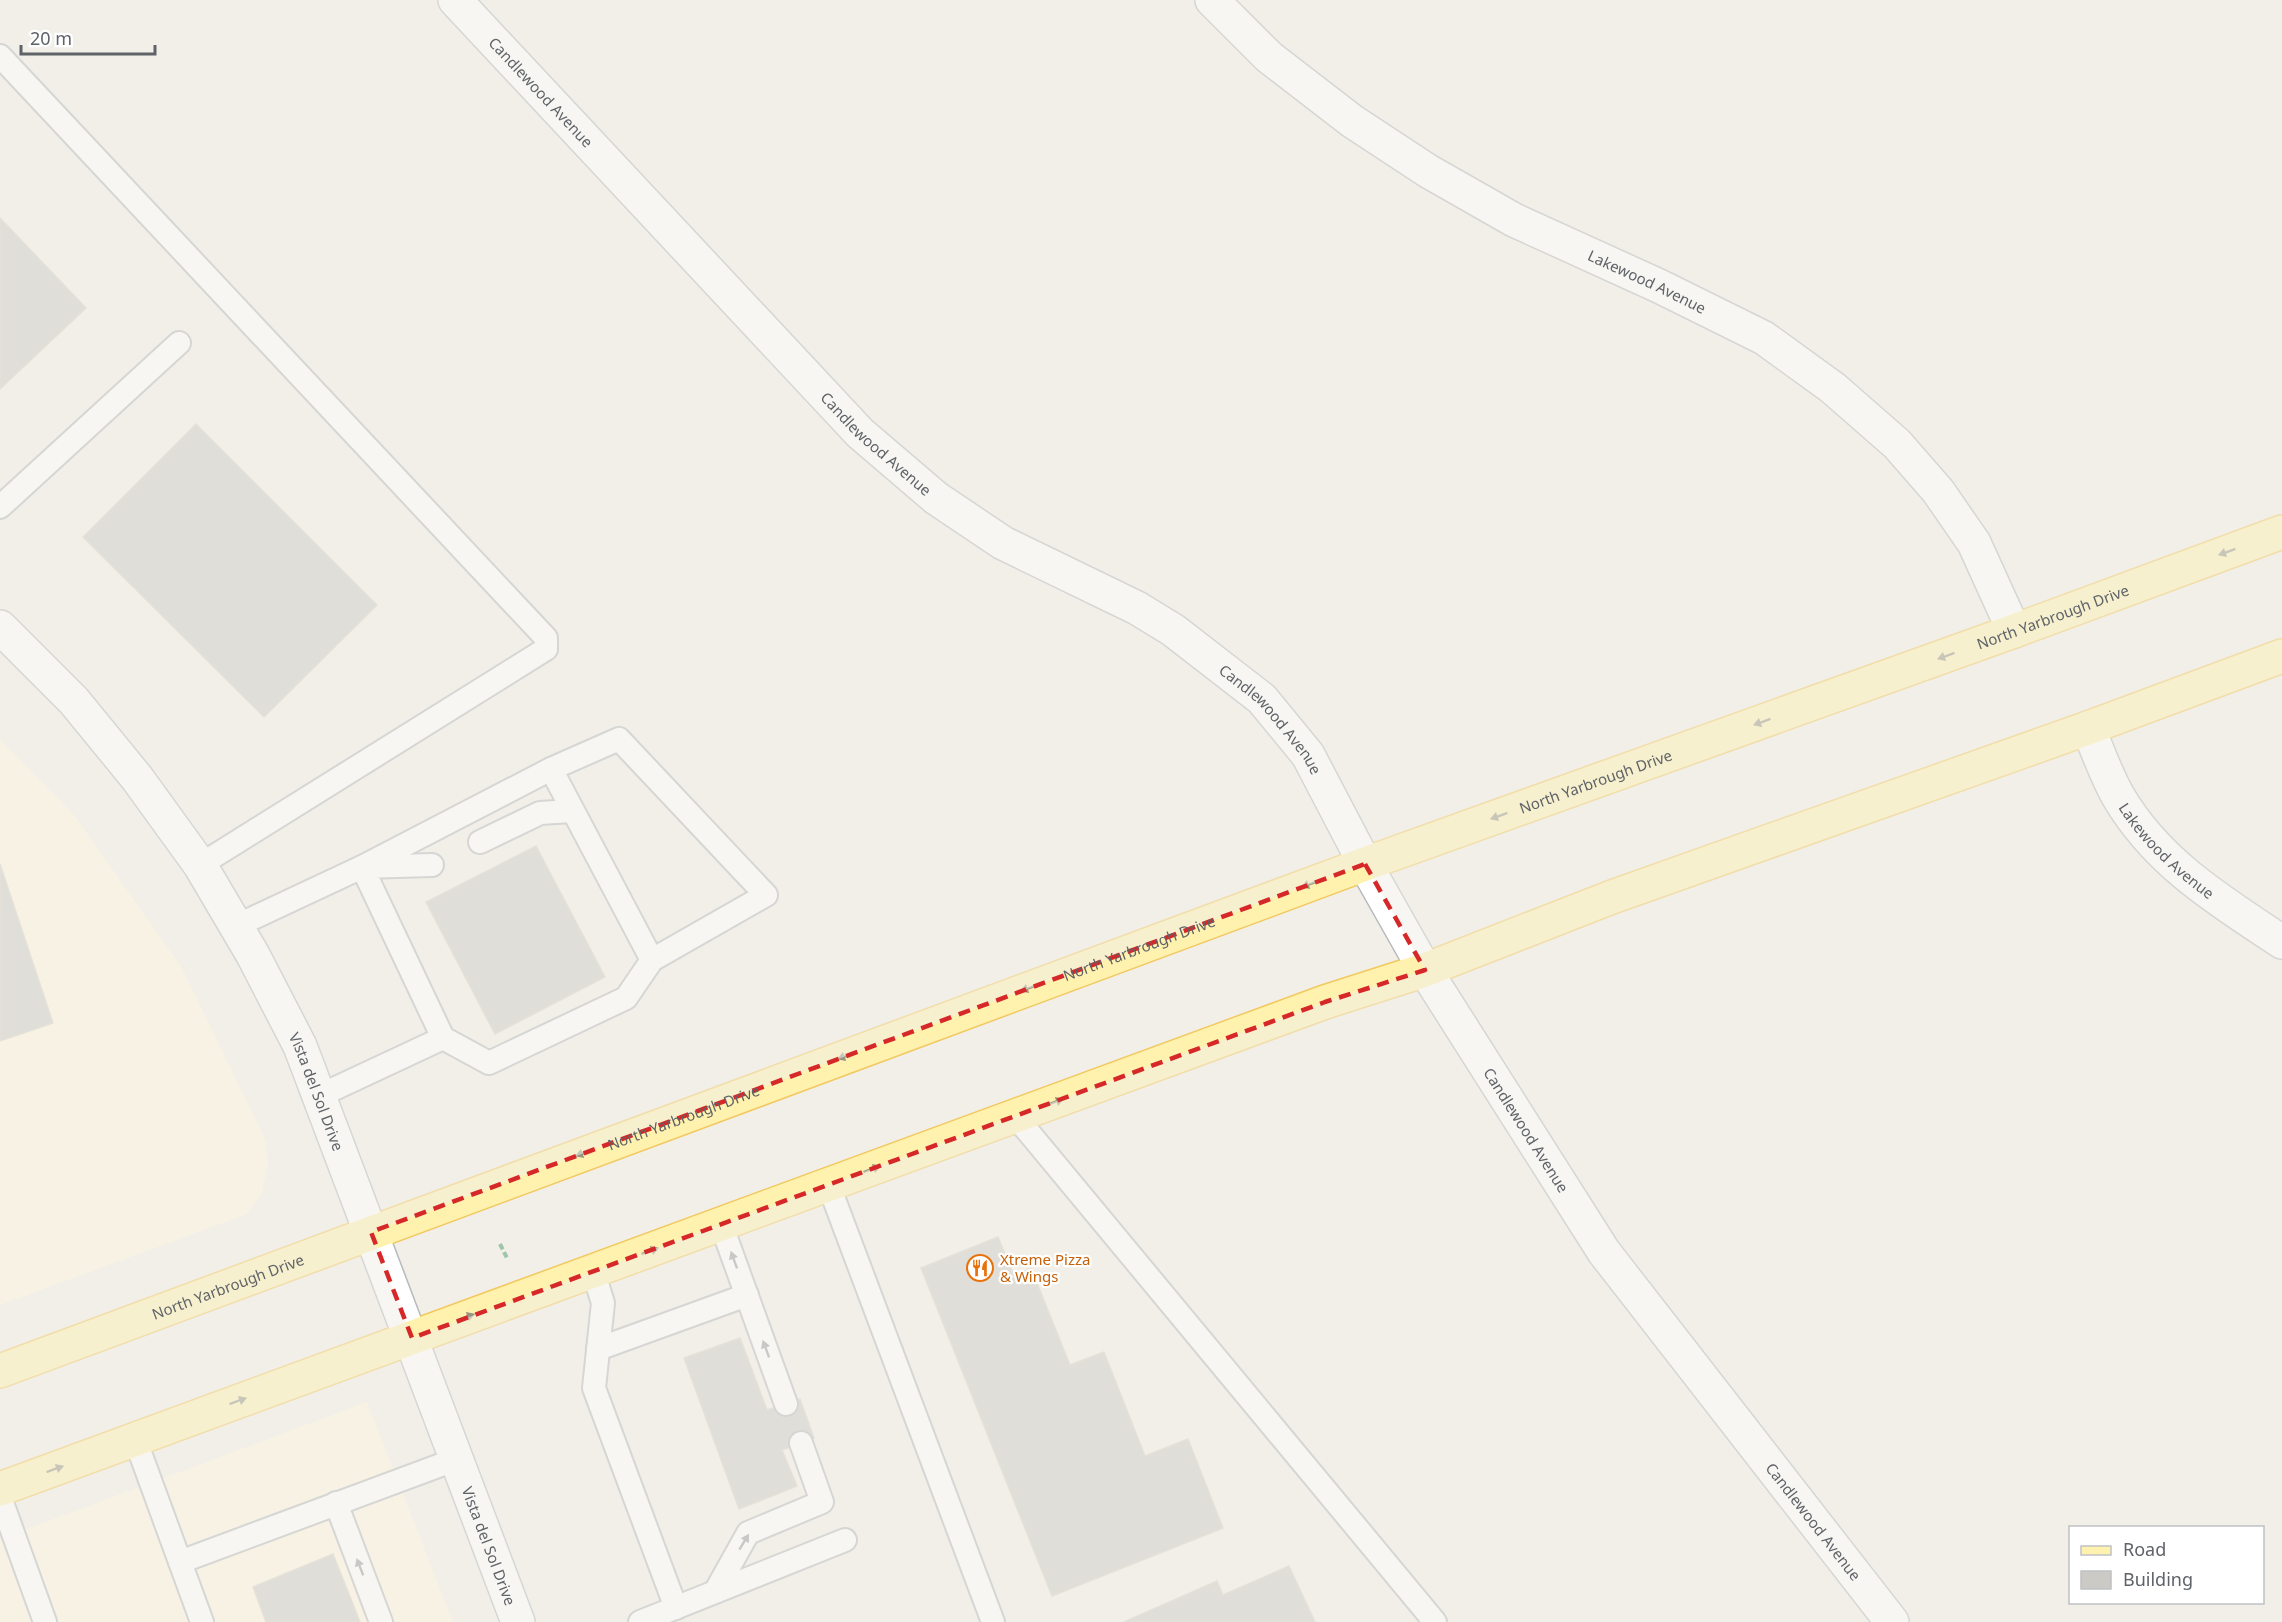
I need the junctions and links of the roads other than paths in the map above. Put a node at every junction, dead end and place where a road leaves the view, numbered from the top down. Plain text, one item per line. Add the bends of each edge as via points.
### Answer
1 (455, 0) edge
2 (1212, 0) edge
3 (0, 56) edge
4 (179, 343) dead end
5 (0, 507) edge
6 (2282, 532) edge
7 (0, 627) edge
8 (2014, 631) junction
9 (2282, 656) edge
10 (2088, 728) junction
11 (551, 769) junction
12 (572, 811) junction
13 (480, 842) dead end
14 (1365, 864) junction
15 (200, 865) junction
16 (432, 865) dead end
17 (362, 867) junction
18 (236, 926) junction
19 (2282, 942) edge
20 (652, 960) junction
21 (1425, 970) junction
22 (443, 1038) junction
23 (319, 1096) junction
24 (1016, 1117) junction
25 (829, 1185) junction
26 (722, 1224) junction
27 (371, 1232) junction
28 (593, 1271) junction
29 (747, 1295) junction
30 (412, 1338) junction
31 (598, 1349) junction
32 (0, 1371) edge
33 (786, 1404) dead end
34 (135, 1439) junction
35 (801, 1443) dead end
36 (457, 1459) junction
37 (0, 1489) edge
38 (0, 1497) edge
39 (336, 1503) junction
40 (845, 1540) dead end
41 (180, 1562) junction
42 (715, 1592) junction
43 (676, 1608) junction
44 (45, 1622) edge
45 (202, 1622) edge
46 (381, 1622) edge
47 (518, 1622) edge
48 (640, 1622) edge
49 (993, 1622) edge
50 (1435, 1622) edge
51 (1892, 1622) edge

1 - 14 street, Candlewood Avenue via 860,433 936,498 1003,543 1137,608 1173,630 1262,699 1308,755
2 - 8 street, Lakewood Avenue via 1269,57 1352,121 1428,171 1514,220 1764,338 1833,388 1897,444 1938,491 1974,543
3 - 15 lane via 546,638 546,649
4 - 5 lane
6 -> 8 main road, North Yarbrough Drive
7 - 15 street, Vista del Sol Drive via 74,701 138,778
8 -> 14 main road, North Yarbrough Drive
9 - 10 main road
10 - 19 street, Lakewood Avenue via 2117,795 2148,840 2201,888
10 - 21 main road via 1612,897
11 - 12 lane
11 - 17 lane
11 - 20 lane via 619,739 766,895
12 - 13 lane via 540,813
12 - 20 lane
14 - 21 street, Candlewood Avenue
14 -> 27 main road, North Yarbrough Drive
15 - 18 street, Vista del Sol Drive
16 - 17 lane
17 - 18 lane
17 - 22 lane
18 - 23 street, Vista del Sol Drive via 300,1046
20 - 22 lane via 626,998 489,1063
24 -> 21 main road via 1325,1002
21 - 51 street, Candlewood Avenue via 1604,1252
22 - 23 lane
23 - 27 street, Vista del Sol Drive
25 -> 24 main road
24 - 50 lane
25 - 26 main road
25 - 49 lane
28 -> 26 main road
29 -> 26 lane
27 - 30 street, Vista del Sol Drive
27 - 32 main road, North Yarbrough Drive
30 -> 28 main road
28 - 31 lane via 603,1303
29 - 31 lane
33 -> 29 lane
34 -> 30 main road
30 - 36 street, Vista del Sol Drive
31 - 43 lane via 594,1388
37 -> 34 main road
34 - 41 lane
42 -> 35 lane via 748,1533 822,1502
36 - 39 lane
36 - 47 street, Vista del Sol Drive
38 - 44 lane
39 - 41 lane
46 -> 39 lane
40 - 42 lane
41 - 45 lane
42 - 43 lane
43 - 48 lane

